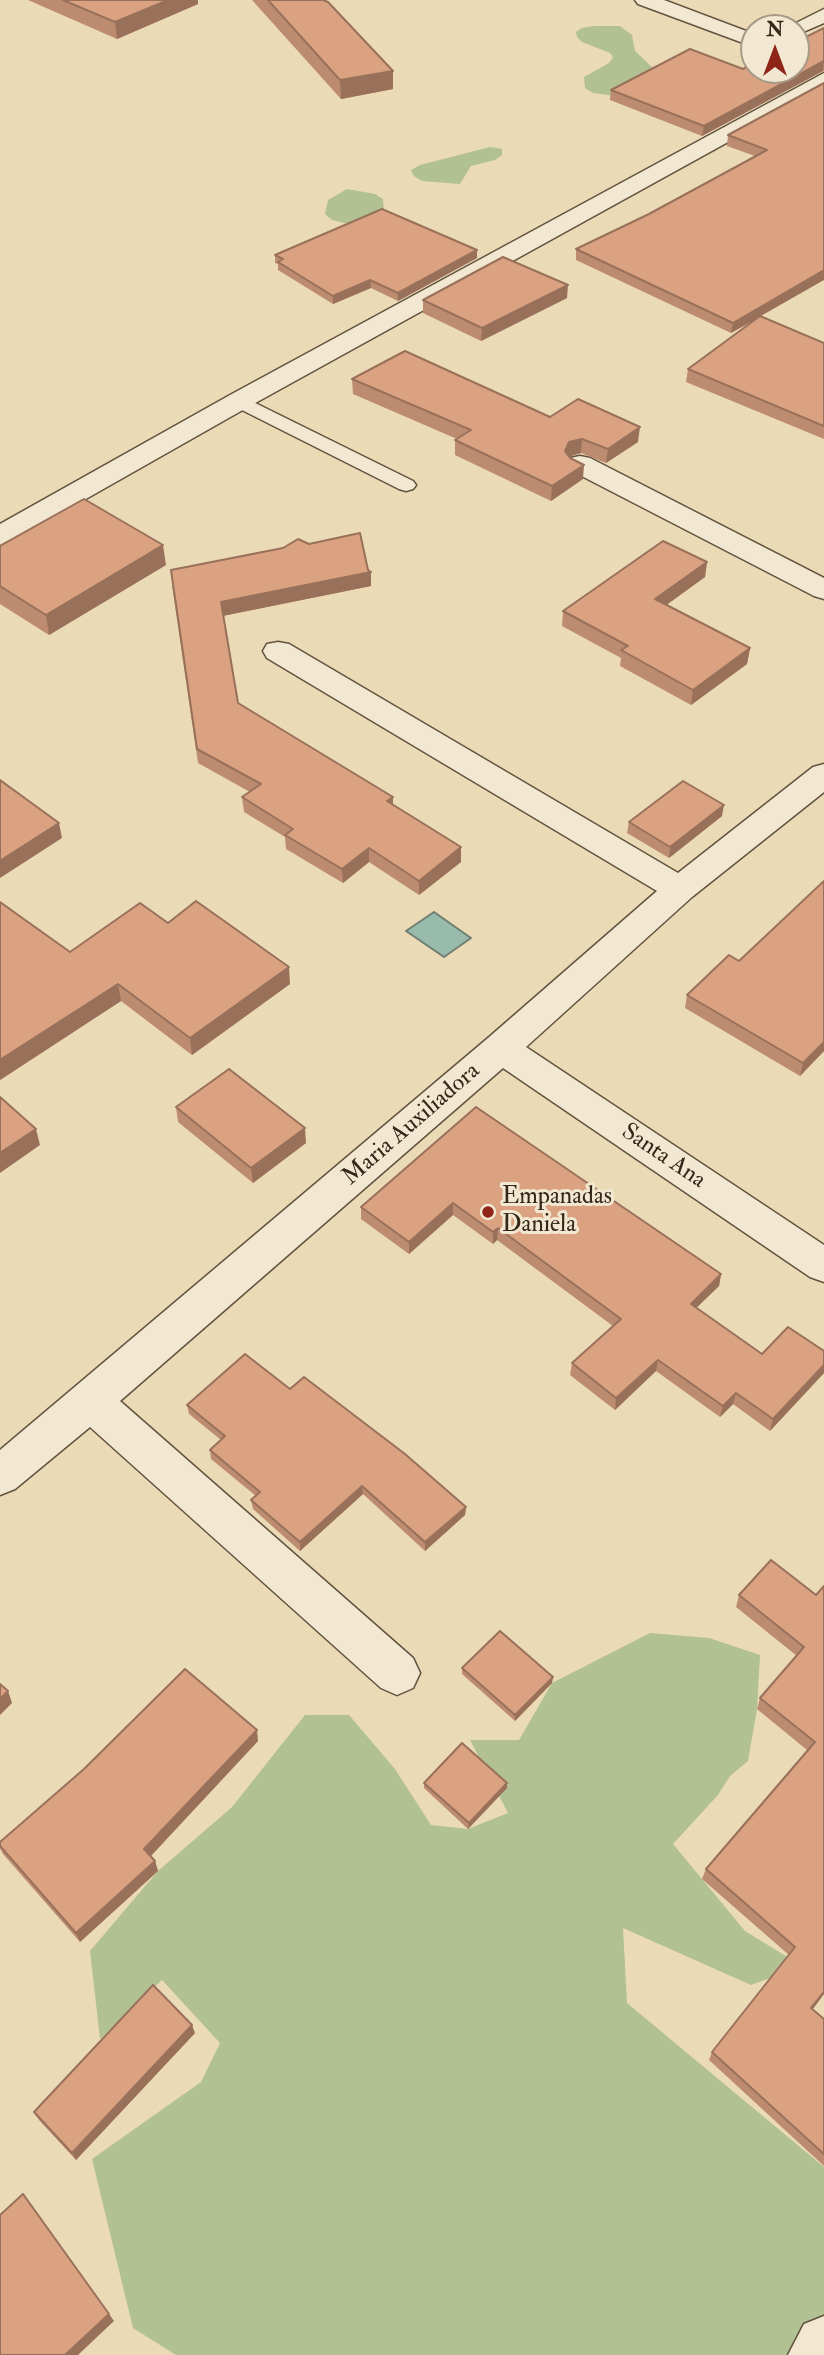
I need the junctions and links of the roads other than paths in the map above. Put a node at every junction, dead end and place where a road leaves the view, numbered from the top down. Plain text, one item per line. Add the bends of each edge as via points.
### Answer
1 (645, 0) edge
2 (740, 36) edge
3 (818, 72) edge
4 (239, 401) junction
5 (580, 464) edge
6 (406, 485) dead end
7 (0, 536) edge
8 (824, 590) edge
9 (278, 651) dead end
10 (824, 775) edge
11 (680, 889) junction
12 (501, 1048) junction
13 (824, 1266) edge
14 (91, 1401) junction
15 (0, 1476) edge
16 (397, 1673) dead end
17 (824, 2344) edge
18 (816, 2355) edge

1 - 2 street
3 - 4 street
4 - 6 lane
4 - 7 street
5 - 8 street
9 - 11 street
10 - 11 street, Maria Auxiliadora
11 - 12 street, Maria Auxiliadora
12 - 13 street, Santa Ana
12 - 14 street, Maria Auxiliadora
14 - 15 street, Maria Auxiliadora
14 - 16 street
17 - 18 street

